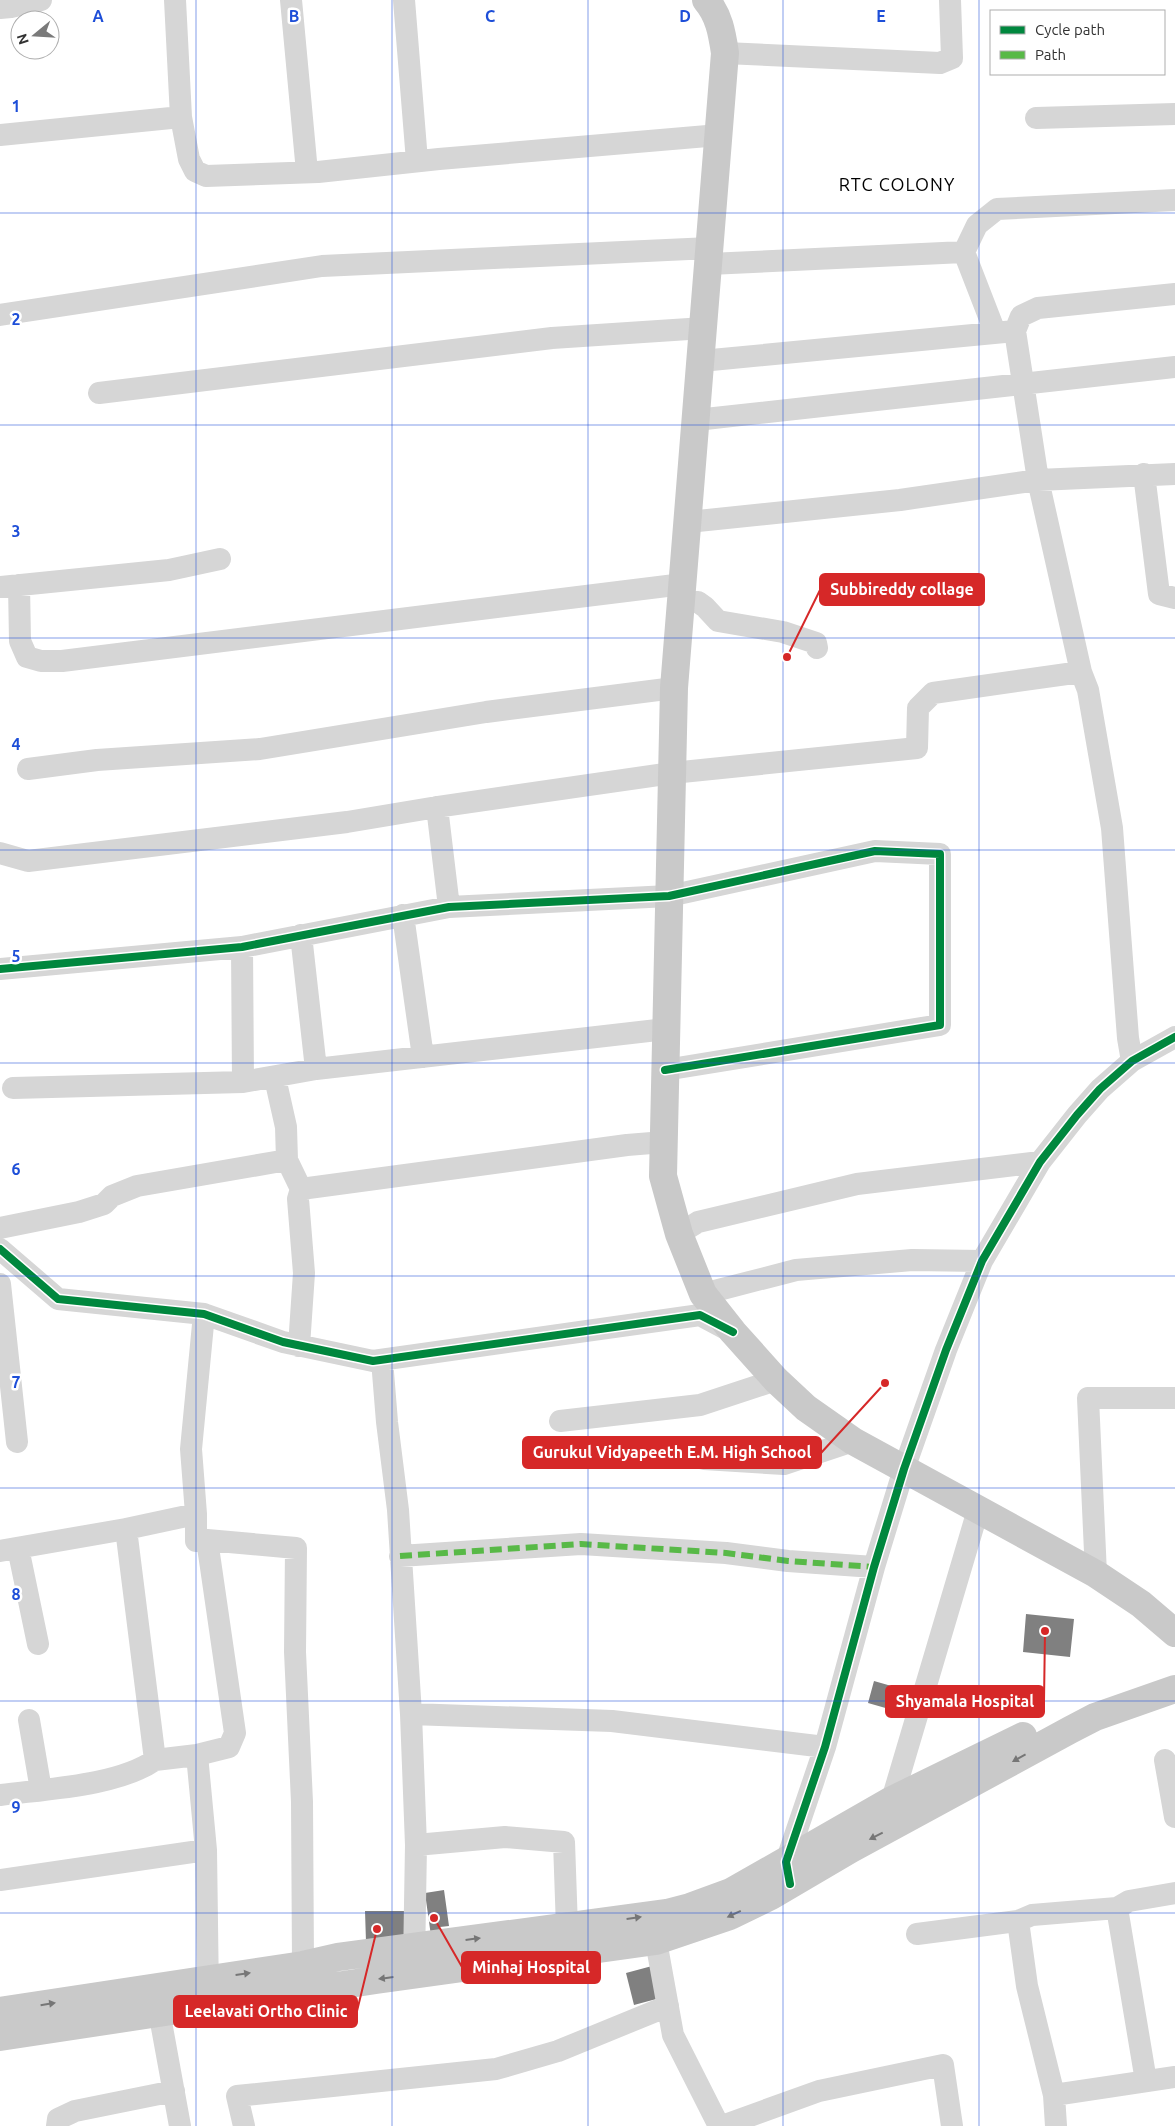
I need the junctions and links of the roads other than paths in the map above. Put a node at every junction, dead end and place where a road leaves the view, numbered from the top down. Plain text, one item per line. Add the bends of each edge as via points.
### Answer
1 (41, 0) edge
2 (175, 0) edge
3 (291, 0) edge
4 (404, 0) edge
5 (950, 0) edge
6 (714, 3) edge
7 (0, 8) edge
8 (725, 53) junction
9 (1175, 114) edge
10 (181, 117) junction
11 (1036, 118) dead end
12 (0, 135) edge
13 (719, 135) junction
14 (417, 161) junction
15 (307, 172) junction
16 (1175, 200) edge
17 (964, 252) junction
18 (710, 256) junction
19 (1175, 294) edge
20 (0, 314) edge
21 (704, 328) junction
22 (1005, 331) junction
23 (701, 361) junction
24 (1175, 367) edge
25 (1024, 384) junction
26 (99, 393) dead end
27 (696, 420) junction
28 (1144, 474) junction
29 (1175, 474) edge
30 (1038, 480) junction
31 (688, 522) junction
32 (220, 559) dead end
33 (9, 586) edge
34 (682, 594) junction
35 (1175, 598) edge
36 (818, 648) dead end
37 (1081, 672) junction
38 (674, 688) junction
39 (28, 769) dead end
40 (672, 773) junction
41 (437, 807) junction
42 (0, 853) edge
43 (669, 896) junction
44 (449, 907) junction
45 (403, 916) junction
46 (301, 935) junction
47 (242, 947) junction
48 (0, 969) edge
49 (666, 1029) junction
50 (1175, 1037) edge
51 (423, 1057) junction
52 (1132, 1061) junction
53 (316, 1069) junction
54 (665, 1070) junction
55 (275, 1078) junction
56 (243, 1082) junction
57 (13, 1088) dead end
58 (664, 1142) junction
59 (287, 1160) junction
60 (1040, 1162) junction
61 (300, 1189) junction
62 (0, 1228) edge
63 (679, 1234) junction
64 (0, 1249) edge
65 (982, 1261) junction
66 (0, 1284) edge
67 (703, 1294) junction
68 (204, 1314) junction
69 (732, 1332) junction
70 (299, 1346) junction
71 (382, 1360) junction
72 (776, 1380) junction
73 (1175, 1398) edge
74 (560, 1421) dead end
75 (853, 1441) junction
76 (17, 1442) dead end
77 (704, 1459) dead end
78 (904, 1469) junction
79 (978, 1510) junction
80 (196, 1514) junction
81 (126, 1529) junction
82 (207, 1540) junction
83 (9, 1549) edge
84 (400, 1556) junction
85 (874, 1567) junction
86 (1096, 1574) junction
87 (1175, 1634) edge
88 (38, 1644) dead end
89 (1175, 1673) edge
90 (1175, 1689) edge
91 (411, 1714) junction
92 (29, 1720) dead end
93 (1068, 1722) junction
94 (825, 1747) junction
95 (197, 1755) junction
96 (155, 1760) junction
97 (1165, 1760) dead end
98 (41, 1790) junction
99 (0, 1795) edge
100 (892, 1800) junction
101 (1175, 1817) edge
102 (416, 1845) junction
103 (206, 1850) junction
104 (788, 1873) junction
105 (0, 1880) edge
106 (1175, 1894) edge
107 (1117, 1908) junction
108 (693, 1918) junction
109 (1018, 1921) junction
110 (567, 1928) junction
111 (917, 1934) dead end
112 (656, 1941) junction
113 (414, 1946) junction
114 (303, 1965) junction
115 (415, 1974) junction
116 (208, 1992) junction
117 (668, 2006) junction
118 (0, 2011) edge
119 (160, 2011) junction
120 (0, 2037) edge
121 (1175, 2077) edge
122 (1146, 2081) junction
123 (174, 2091) junction
124 (1054, 2095) junction
125 (57, 2126) edge
126 (180, 2126) edge
127 (244, 2126) edge
128 (720, 2126) edge
129 (952, 2126) edge
130 (1056, 2126) edge

1 - 7 street
2 - 10 street
3 - 15 street
4 - 14 street
5 - 8 street via 952,58 940,63
6 - 8 main road
8 - 13 main road
9 - 11 street
10 - 12 street
10 - 15 street via 189,159 195,171 206,176
13 - 14 street
13 - 18 main road
14 - 15 street
16 - 17 street via 997,209 977,225
17 - 18 street
17 - 22 street
18 - 20 street via 322,266
18 - 21 main road
19 - 22 street via 1038,308 1021,316
21 - 23 main road
21 - 26 street via 552,338
22 - 23 street
22 - 25 street
23 - 27 main road
24 - 25 street
25 - 27 street
25 - 30 street
27 - 31 main road
28 - 29 street
28 - 30 street
28 - 35 street via 1159,594
30 - 31 street via 900,500
30 - 37 street
31 - 34 main road
32 - 33 street via 169,570
33 - 34 street via 20,641 27,657 41,661
34 - 36 street via 698,602 718,621 782,632 816,643
34 - 38 main road
37 - 40 street via 932,693 918,708 917,748
37 - 52 street via 1088,690 1112,828
38 - 39 street via 486,712 260,749 97,760
38 - 40 main road
40 - 41 street
40 - 43 main road
41 - 42 street via 347,822 28,861
41 - 44 street
43 - 44 street
43 - 49 main road
43 - 54 street via 875,851 940,854 940,1025
44 - 45 street
45 - 46 street
45 - 51 street
46 - 47 street
46 - 53 street
47 - 48 street
47 - 56 street
49 - 51 street
49 - 54 main road
50 - 52 street
51 - 53 street
52 - 60 street via 1100,1089
53 - 55 street
54 - 58 main road
55 - 56 street
55 - 59 street via 286,1127
56 - 57 street
58 - 61 street
58 - 63 main road via 663,1176
59 - 61 street
59 - 62 street via 137,1186 112,1196 104,1204 79,1212
60 - 63 street via 857,1184 698,1222
60 - 65 street
61 - 70 street via 304,1273
63 - 67 main road
64 - 68 street via 58,1299
65 - 67 street via 912,1260 796,1270
65 - 78 street
66 - 76 street
67 - 69 main road
68 - 70 street
68 - 80 street via 191,1449
69 - 71 street via 700,1315
69 - 72 main road
70 - 71 street
71 - 84 street
72 - 74 street via 700,1404
72 - 75 main road via 806,1408
73 - 86 street via 1088,1398
75 - 77 street via 784,1464
75 - 78 main road
78 - 79 main road
78 - 85 street
79 - 86 main road
79 - 100 street
80 - 81 street
80 - 82 street via 196,1541
81 - 83 street
81 - 96 street
82 - 95 street via 235,1733 229,1747
82 - 114 street via 296,1548
83 - 88 street
84 - 85 street via 580,1544
84 - 91 street
85 - 94 street
86 - 87 main road via 1141,1604
89 - 93 main road via 1099,1699
90 - 93 main road via 1095,1717
91 - 94 street via 612,1721
91 - 102 street
92 - 98 street
93 - 100 main road
93 -> 104 main road via 850,1849
94 - 104 street
95 - 96 street
95 - 103 street
96 - 98 street via 142,1769 107,1779
97 - 101 street
98 - 99 street
100 - 104 main road
102 - 110 street via 505,1838 564,1842
102 - 113 street
103 - 105 street
103 - 116 street
104 - 108 main road via 730,1916
106 - 107 street via 1130,1901
107 - 109 street via 1032,1915
107 - 122 street
110 -> 108 main road via 667,1913
108 - 112 main road
109 - 111 street
109 - 124 street via 1027,1986
113 -> 110 main road
112 - 115 main road
112 - 117 street
113 - 114 main road
113 - 115 street
116 -> 114 main road
115 -> 116 main road
118 -> 116 main road
116 - 119 main road
117 - 127 street via 558,2050 496,2069 237,2096
117 - 128 street via 673,2035
119 - 120 main road
119 - 123 street
121 - 122 street
122 - 124 street
123 - 125 street via 75,2111 58,2119
123 - 126 street
124 - 130 street
128 - 129 street via 819,2091 943,2065

